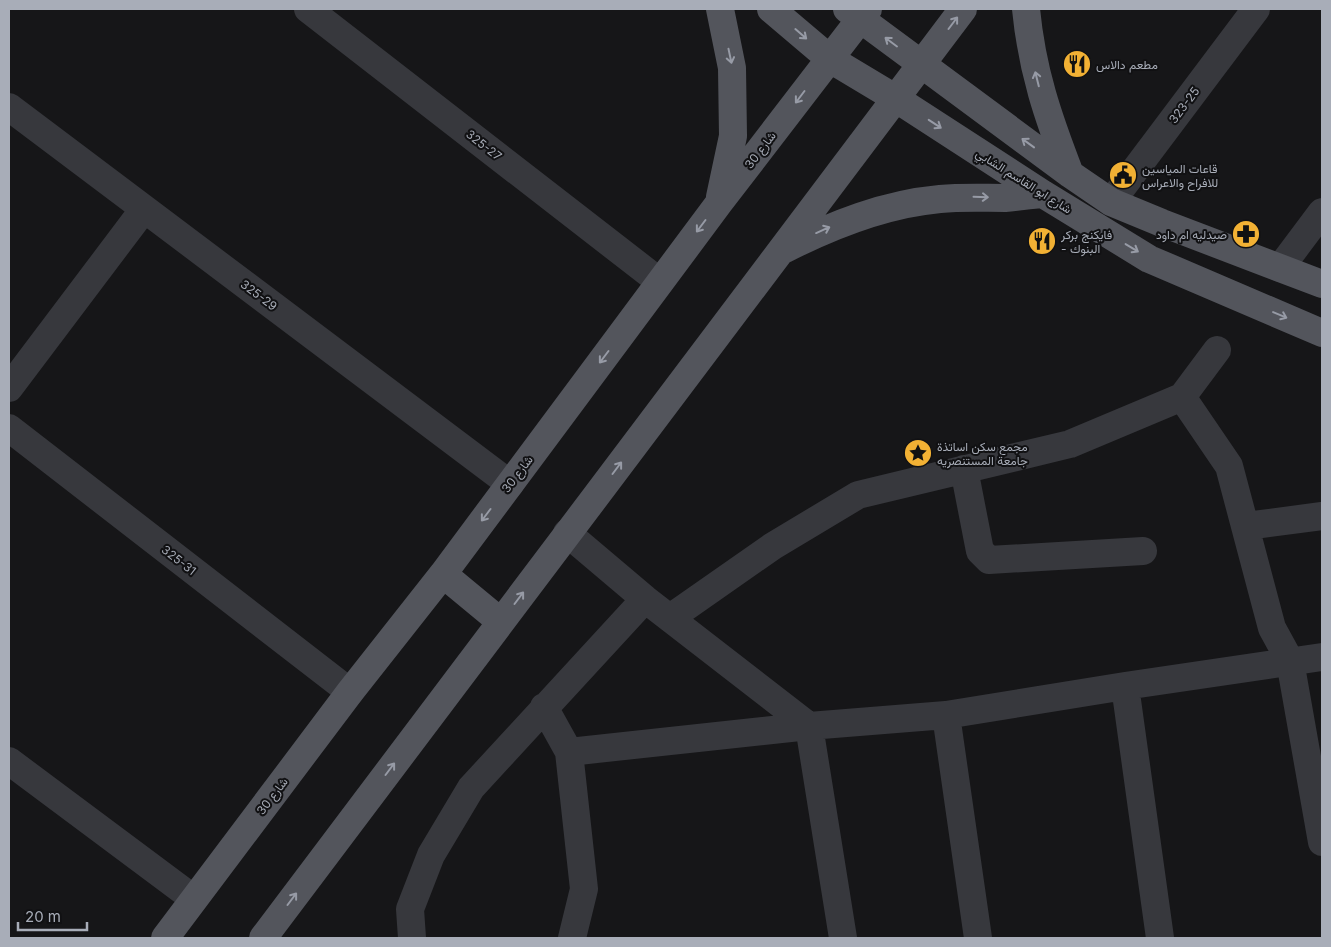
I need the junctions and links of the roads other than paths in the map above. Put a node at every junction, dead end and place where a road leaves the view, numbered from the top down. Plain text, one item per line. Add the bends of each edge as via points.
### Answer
1 (308, 9) edge
2 (720, 9) edge
3 (772, 9) edge
4 (963, 9) edge
5 (1026, 9) edge
6 (1256, 9) edge
7 (858, 12) edge
8 (830, 58) junction
9 (921, 64) junction
10 (894, 98) junction
11 (9, 107) edge
12 (1070, 174) junction
13 (1042, 194) junction
14 (1111, 202) junction
15 (719, 203) junction
16 (144, 209) junction
17 (1322, 212) edge
18 (779, 252) junction
19 (1280, 268) junction
20 (660, 282) junction
21 (1322, 284) edge
22 (1322, 333) edge
23 (1217, 350) dead end
24 (9, 388) edge
25 (1182, 397) junction
26 (9, 428) edge
27 (964, 470) junction
28 (510, 484) junction
29 (1322, 516) edge
30 (1246, 526) junction
31 (567, 533) junction
32 (1143, 551) dead end
33 (443, 574) junction
34 (645, 599) junction
35 (670, 618) junction
36 (501, 622) junction
37 (1322, 656) edge
38 (1290, 661) junction
39 (1125, 686) junction
40 (350, 692) junction
41 (544, 707) junction
42 (946, 715) junction
43 (809, 726) junction
44 (569, 752) junction
45 (9, 761) edge
46 (1322, 842) edge
47 (194, 899) junction
48 (165, 938) edge
49 (263, 938) edge
50 (412, 938) edge
51 (572, 938) edge
52 (843, 938) edge
53 (978, 938) edge
54 (1160, 938) edge

1 - 20 street, 325-27
2 -> 15 main road via 732,68 732,136
3 -> 8 main road, شارع ابو القاسم الشابي
9 -> 4 main road
12 -> 5 main road via 1037,79
6 - 14 street, 323-25
7 - 8 main road, شارع 30
9 -> 7 main road
8 - 10 main road, شارع ابو القاسم الشابي
8 -> 15 main road, شارع 30
9 - 10 main road
12 -> 9 main road
10 -> 13 main road, شارع ابو القاسم الشابي
10 - 18 main road
11 - 16 street, 325-29
12 - 14 main road
18 -> 13 main road via 840,223 905,204 946,198
13 -> 22 main road, شارع ابو القاسم الشابي via 1150,259
14 - 19 main road
15 -> 20 main road, شارع 30
16 - 24 street
16 - 28 street, 325-29
17 - 19 street
31 -> 18 main road
19 - 21 main road
20 -> 28 main road, شارع 30
23 - 25 street
25 - 27 street via 1070,444
25 - 30 street via 1229,466
26 - 40 street, 325-31
27 - 32 street via 980,550 989,560
27 - 35 street via 858,494 773,546
28 -> 33 main road, شارع 30
29 - 30 street
30 - 38 street via 1272,628
31 - 34 street
36 -> 31 main road
33 - 36 main road
33 - 40 main road, شارع 30
34 - 35 street
34 - 41 street
35 - 43 street
49 -> 36 main road
37 - 38 street
38 - 39 street
38 - 46 street
39 - 42 street
39 - 54 street
40 - 47 main road, شارع 30
41 - 44 street
41 - 50 street via 471,788 431,855 410,909
42 - 43 street
42 - 53 street
43 - 44 street
43 - 52 street
44 - 51 street via 584,889
45 - 47 street
47 - 48 main road, شارع 30

